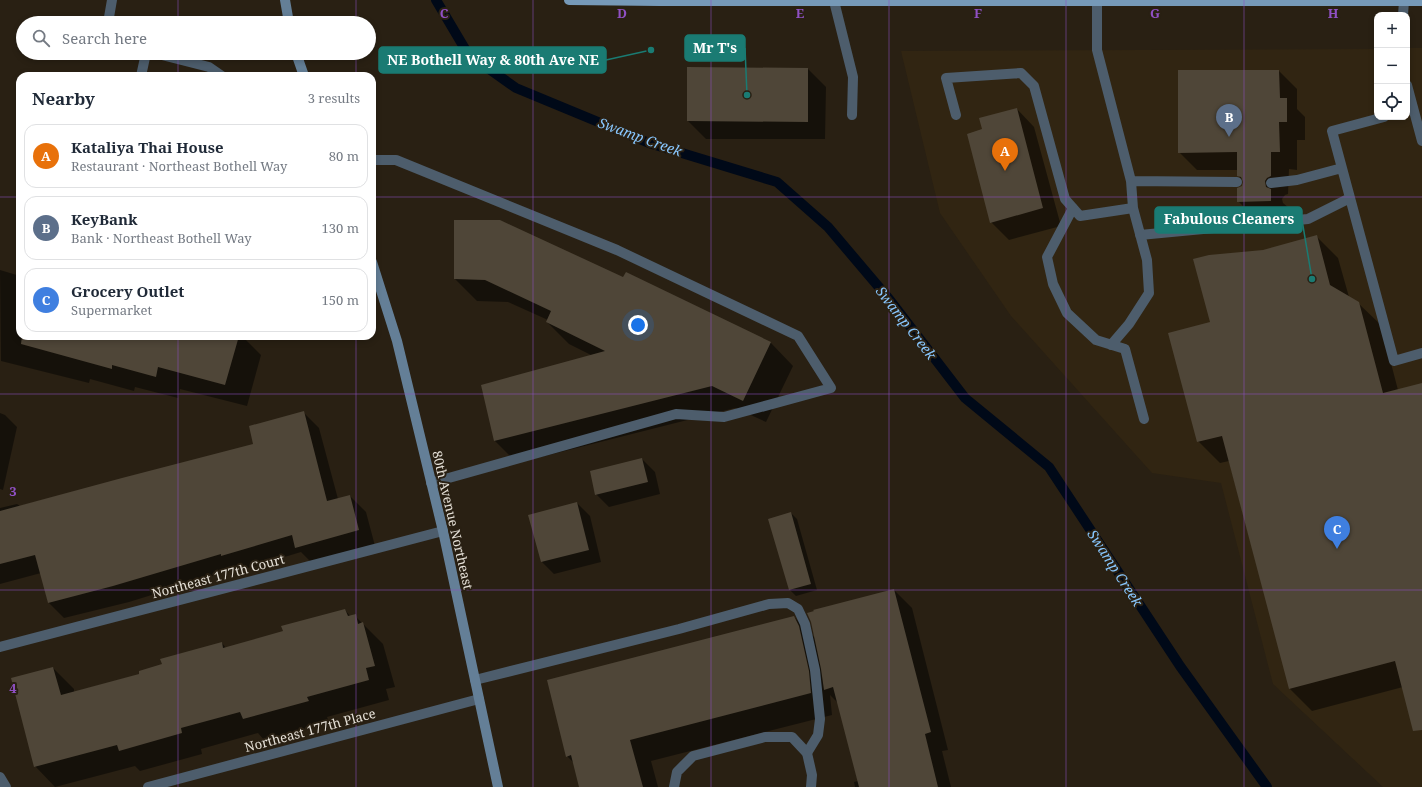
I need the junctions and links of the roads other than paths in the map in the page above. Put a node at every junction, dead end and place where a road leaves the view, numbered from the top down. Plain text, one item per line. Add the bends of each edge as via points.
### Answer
1 (112, 0) edge
2 (285, 0) edge
3 (569, 0) edge
4 (834, 1) junction
5 (1098, 1) junction
6 (1404, 1) junction
7 (1422, 1) edge
8 (1404, 12) edge
9 (109, 16) edge
10 (288, 16) edge
11 (144, 60) edge
12 (184, 60) edge
13 (298, 60) edge
14 (142, 72) edge
15 (217, 72) edge
16 (303, 72) edge
17 (1410, 97) edge
18 (1414, 112) edge
19 (852, 115) dead end
20 (956, 115) dead end
21 (1374, 120) edge
22 (1422, 141) edge
23 (376, 160) edge
24 (1342, 168) junction
25 (1131, 181) junction
26 (1237, 182) dead end
27 (1271, 183) dead end
28 (1350, 198) junction
29 (1073, 208) junction
30 (1133, 208) junction
31 (1140, 235) junction
32 (376, 275) edge
33 (1111, 345) junction
34 (1422, 353) edge
35 (1144, 420) dead end
36 (431, 483) junction
37 (443, 530) junction
38 (1, 646) edge
39 (475, 680) junction
40 (479, 699) junction
41 (807, 753) junction
42 (0, 777) edge
43 (6, 787) edge
44 (148, 787) edge
45 (498, 787) edge
46 (674, 787) edge
47 (811, 787) edge

1 - 9 street
2 - 10 main road
3 - 4 main road
4 - 5 main road
4 - 19 street via 853,77
5 - 6 main road
5 - 25 street via 1097,50
6 - 7 main road
6 - 8 street
11 - 14 street
12 - 15 street via 209,66
13 - 16 main road
17 - 18 street
18 - 22 street
20 - 29 street via 946,78 1020,73 1034,86 1064,199
21 - 24 street via 1332,131
23 - 36 street via 396,160 616,250 798,336 831,388 724,418 676,414
24 - 27 street via 1297,180
24 - 28 street
25 - 26 street
25 - 30 street
28 - 31 street via 1308,219
28 - 34 street via 1394,361
29 - 30 street via 1080,216
29 - 33 street via 1047,257 1053,284 1067,313 1096,340
30 - 31 street
31 - 33 street via 1147,260 1149,293 1129,324
32 - 36 main road, 80th Avenue Northeast via 397,341
33 - 35 street via 1125,349
36 - 37 main road, 80th Avenue Northeast
37 - 38 street, Northeast 177th Court
37 - 39 main road, 80th Avenue Northeast
39 - 40 main road, 80th Avenue Northeast
39 - 41 street via 769,604 788,603 798,609 805,624 815,670 820,719 818,735
40 - 44 street, Northeast 177th Place
40 - 45 main road, 80th Avenue Northeast
41 - 46 street via 792,737 765,736 692,756 677,772
41 - 47 street via 812,776
42 - 43 street

